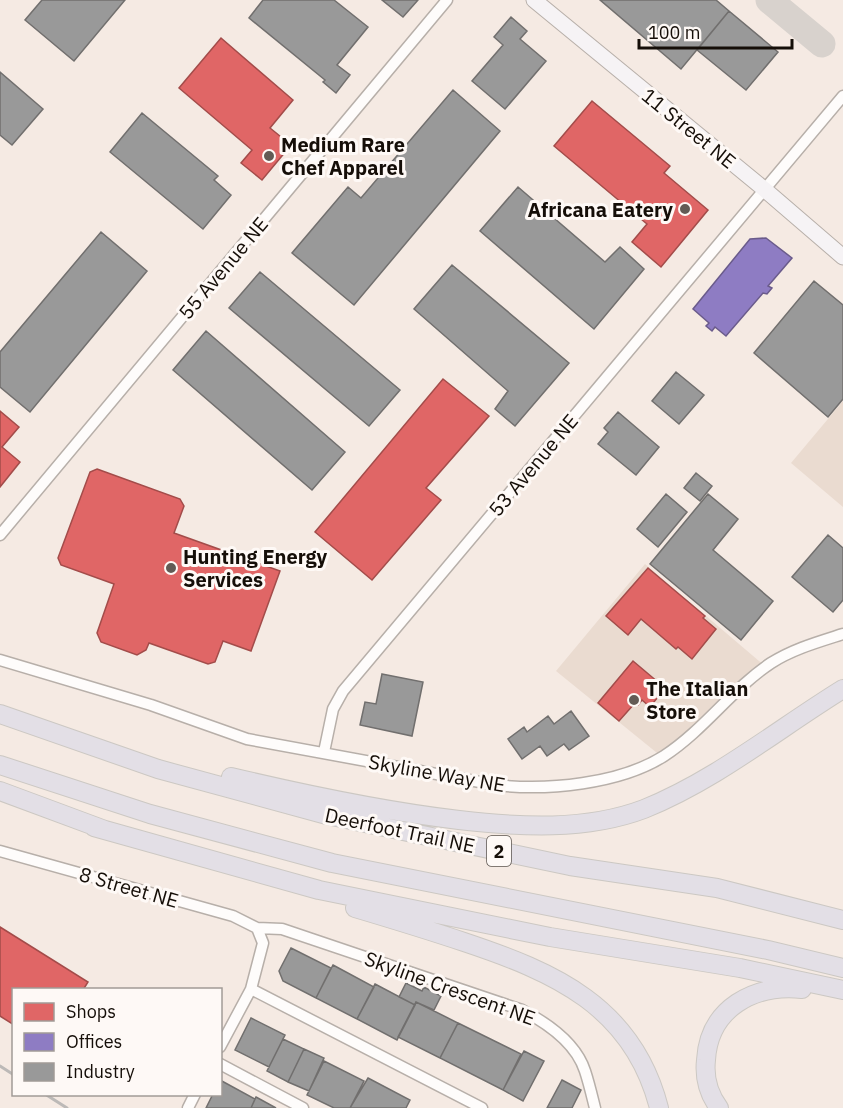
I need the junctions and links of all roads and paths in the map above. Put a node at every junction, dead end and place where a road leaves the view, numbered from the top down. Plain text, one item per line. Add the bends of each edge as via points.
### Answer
1 (447, 0) edge
2 (534, 0) edge
3 (843, 96) edge
4 (764, 189) junction
5 (843, 257) edge
6 (0, 535) edge
7 (843, 634) edge
8 (0, 660) edge
9 (843, 688) edge
10 (843, 694) edge
11 (824, 700) junction
12 (0, 714) edge
13 (324, 752) junction
14 (0, 765) edge
15 (158, 769) junction
16 (0, 791) edge
17 (94, 827) junction
18 (0, 851) edge
19 (843, 920) edge
20 (256, 928) junction
21 (843, 968) edge
22 (251, 989) junction
23 (843, 991) edge
24 (222, 1043) edge
25 (222, 1065) edge
26 (303, 1108) edge
27 (482, 1108) edge
28 (595, 1108) edge
29 (659, 1108) edge
30 (719, 1108) edge

1 - 6 street, 55 Avenue NE
2 - 4 street, 11 Street NE
3 - 4 street, 53 Avenue NE
4 - 5 street, 11 Street NE
4 - 13 street, 53 Avenue NE via 343,691 333,709
7 - 13 street, Skyline Way NE via 773,662 664,756 610,777 575,784 511,787
8 - 13 street, Skyline Way NE via 151,705 247,739
9 - 11 highway
10 - 11 highway
11 - 15 highway via 672,796 611,818 578,823 532,826 413,815 218,774
12 - 15 highway, Deerfoot Trail NE / 2
14 - 21 highway, 2 via 150,814 333,863
15 - 19 highway, Deerfoot Trail NE / 2 via 327,815 570,866 717,888
16 - 17 highway
17 - 23 highway via 319,890 550,937 740,968
17 - 29 highway via 495,952 555,978 581,993 627,1041 639,1057
18 - 20 street, 8 Street NE via 233,916
20 - 22 street via 263,943
20 - 28 street, Skyline Crescent NE via 282,929 542,1020 567,1042 585,1069
22 - 24 street
22 - 27 street
23 - 30 highway via 794,988 760,992 727,1011 712,1030 706,1050 707,1087
25 - 26 street

